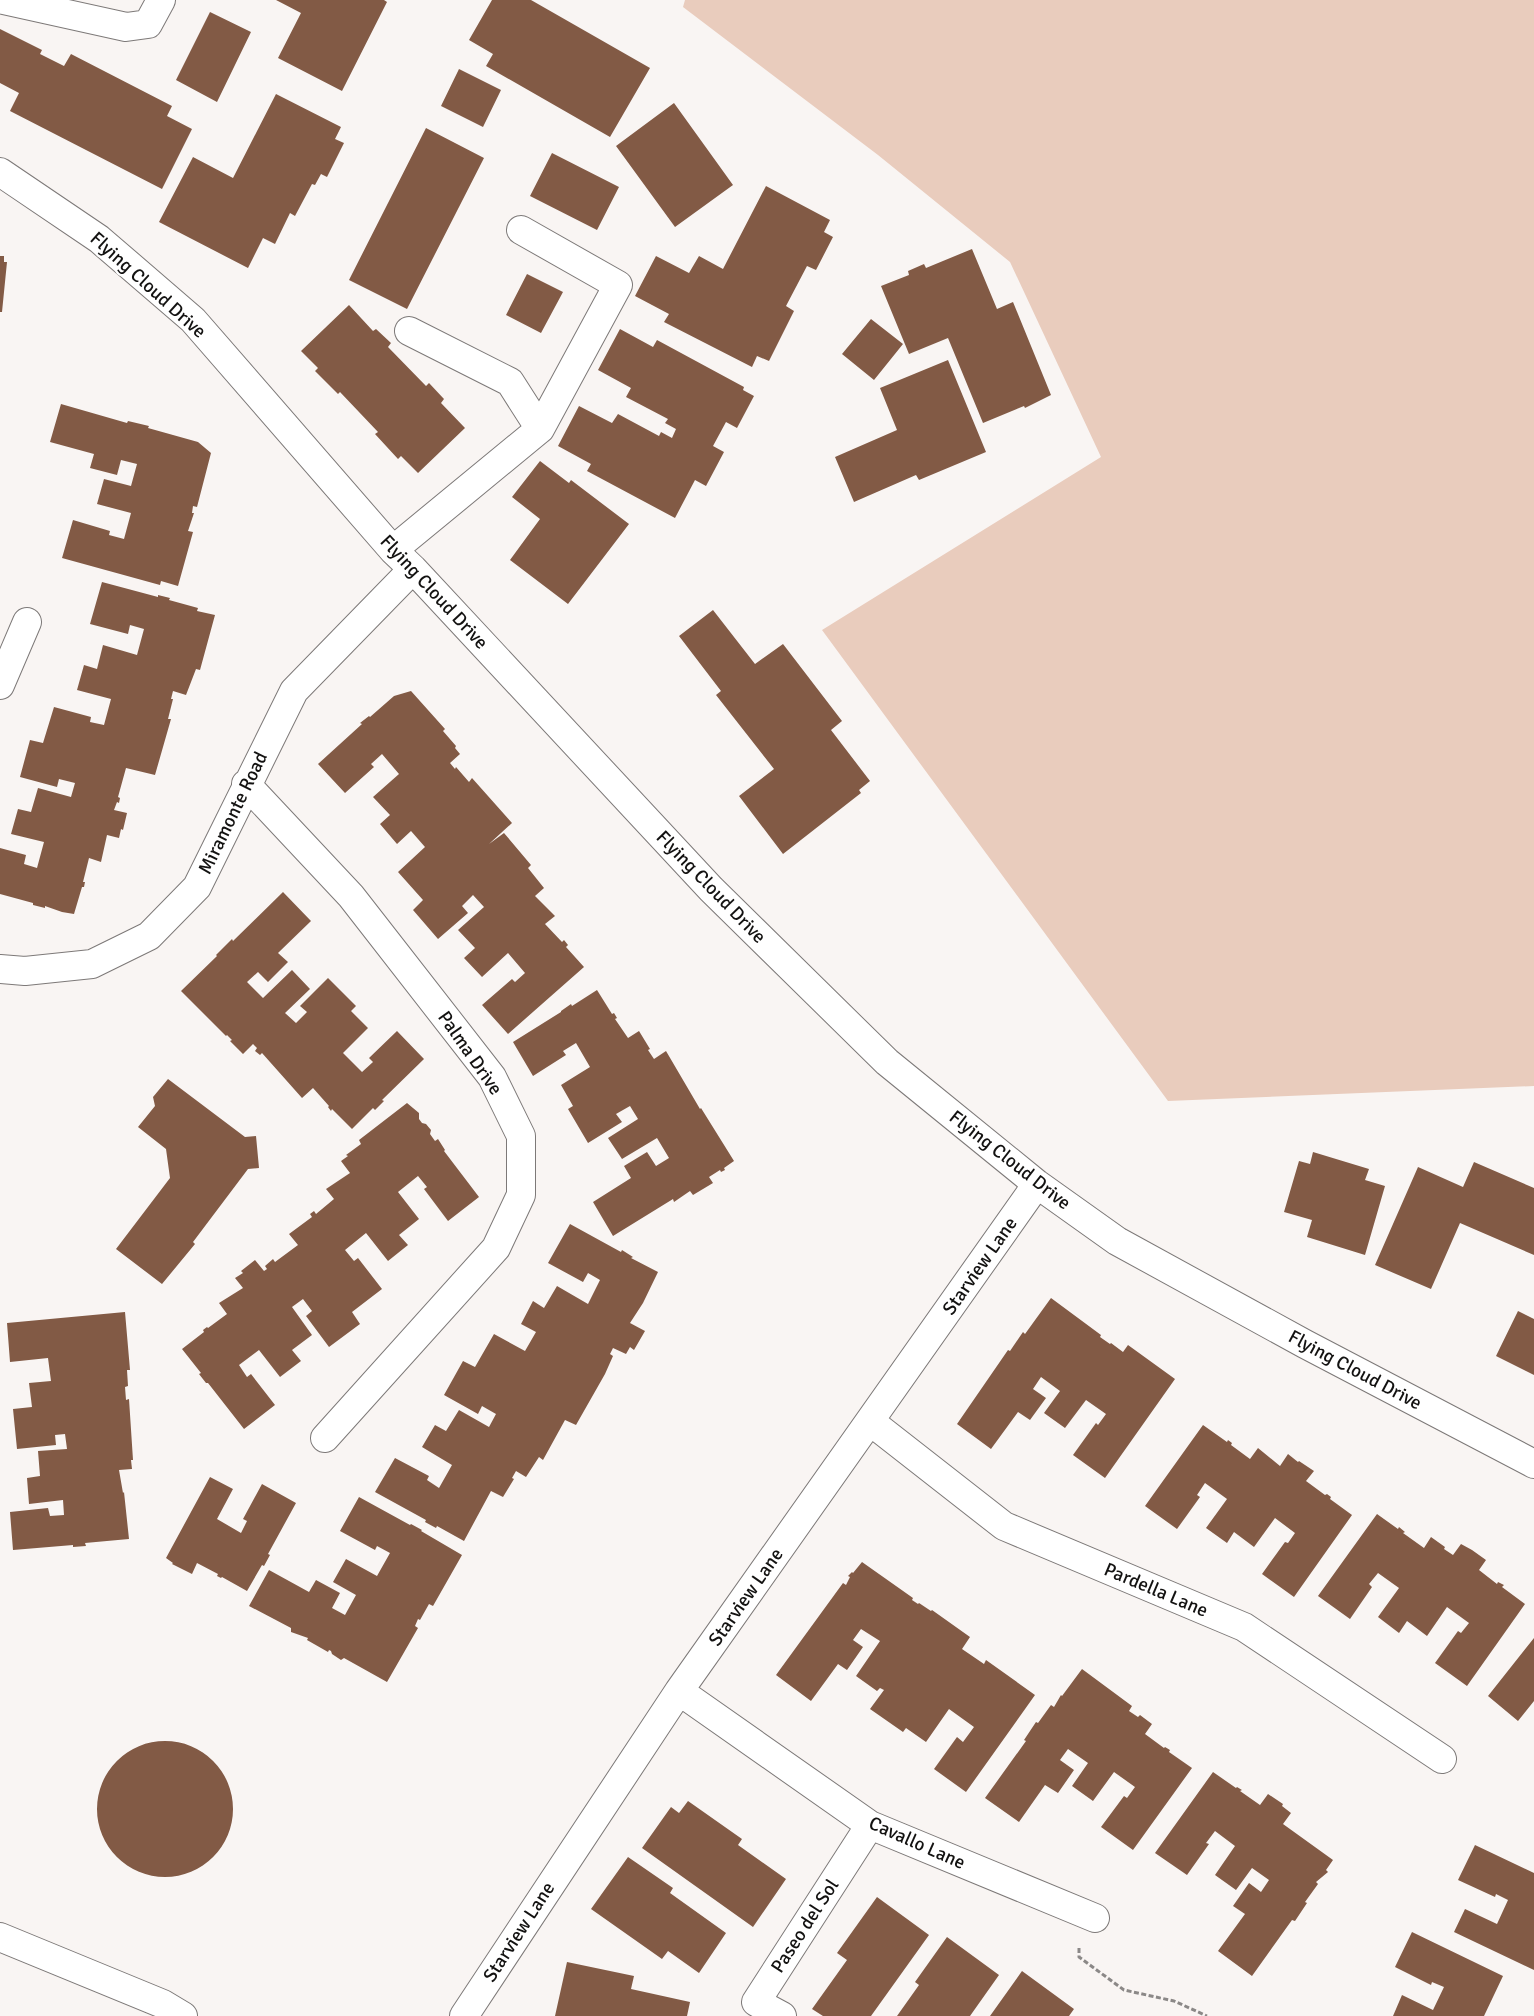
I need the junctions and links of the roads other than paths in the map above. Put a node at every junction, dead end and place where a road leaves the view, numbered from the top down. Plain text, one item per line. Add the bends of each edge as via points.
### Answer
1 (4, 0) edge
2 (161, 0) edge
3 (0, 172) edge
4 (521, 230) dead end
5 (409, 331) dead end
6 (540, 429) junction
7 (393, 550) junction
8 (413, 569) junction
9 (27, 622) dead end
10 (0, 685) edge
11 (246, 784) junction
12 (0, 968) edge
13 (1038, 1184) junction
14 (871, 1422) junction
15 (325, 1438) dead end
16 (1534, 1464) edge
17 (679, 1691) junction
18 (1442, 1759) dead end
19 (870, 1825) junction
20 (1085, 1914) road end
21 (0, 1937) edge
22 (182, 2016) edge
23 (464, 2016) edge
24 (782, 2016) edge

1 - 2 street via 126,27 148,24
3 - 7 street, Flying Cloud Drive via 99,238 193,320
4 - 6 street via 618,285
5 - 6 street via 510,382
6 - 7 street
7 - 8 street, Flying Cloud Drive
8 - 11 street, Miramonte Road via 294,691
8 - 13 street, Flying Cloud Drive via 710,889 887,1062
9 - 10 street
11 - 12 street, Miramonte Road via 197,887 149,936 92,964 25,971
11 - 15 street, Palma Drive via 351,896 492,1077 521,1136 521,1195 496,1248
13 - 14 street, Starview Lane
13 - 16 street, Flying Cloud Drive via 1117,1240
14 - 17 street, Starview Lane
14 - 18 street, Pardella Lane via 1004,1526 1244,1627
17 - 19 street, Cavallo Lane
17 - 23 street, Starview Lane
19 - 20 street, Cavallo Lane
19 - 24 street, Paseo del Sol via 756,2002
21 - 22 street via 163,2004

